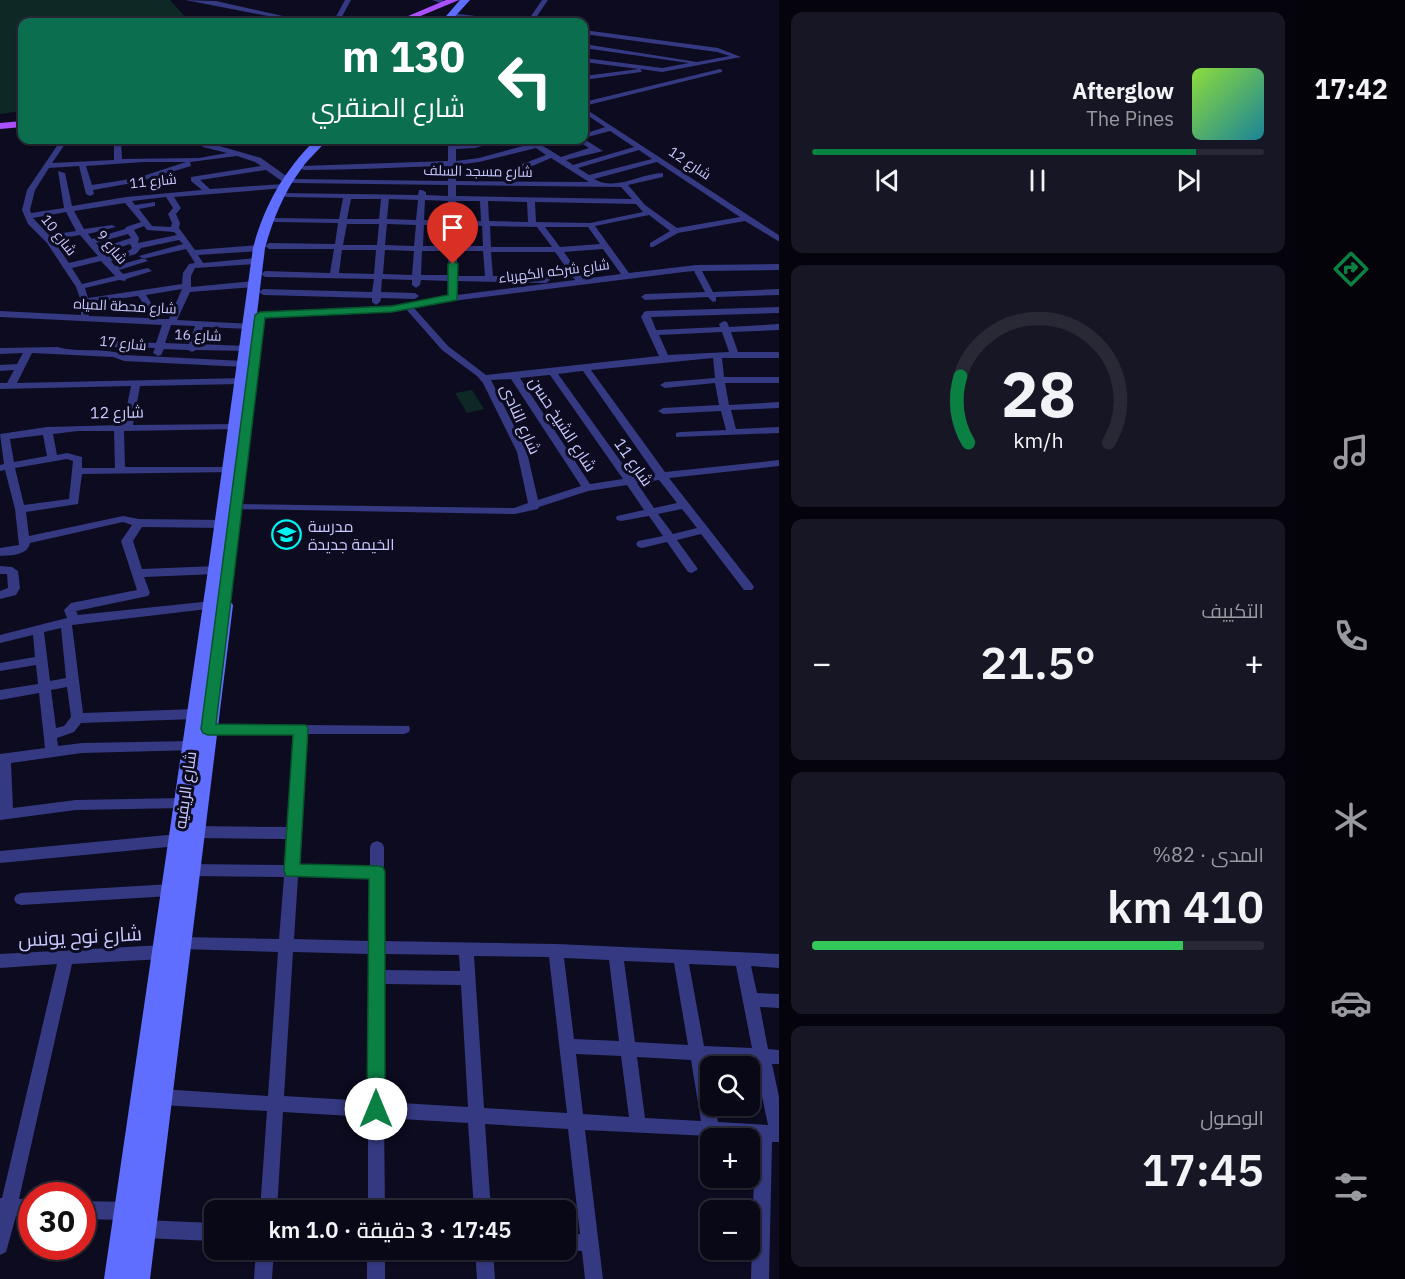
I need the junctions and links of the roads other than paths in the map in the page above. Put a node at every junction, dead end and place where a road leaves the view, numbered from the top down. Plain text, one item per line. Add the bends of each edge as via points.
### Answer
1 (188, 0) edge
2 (348, 0) edge
3 (435, 0) edge
4 (464, 0) edge
5 (545, 0) edge
6 (450, 2) edge
7 (230, 3) edge
8 (290, 18) edge
9 (338, 18) edge
10 (409, 18) edge
11 (423, 18) edge
12 (449, 18) edge
13 (533, 18) edge
14 (588, 33) edge
15 (612, 36) junction
16 (588, 47) edge
17 (604, 49) junction
18 (650, 56) junction
19 (588, 61) edge
20 (595, 62) junction
21 (704, 63) junction
22 (645, 69) junction
23 (720, 71) dead end
24 (588, 72) edge
25 (609, 76) junction
26 (588, 77) edge
27 (617, 81) dead end
28 (626, 87) dead end
29 (634, 92) junction
30 (588, 103) edge
31 (588, 115) edge
32 (18, 126) edge
33 (0, 128) edge
34 (611, 128) junction
35 (588, 135) edge
36 (61, 144) edge
37 (118, 144) edge
38 (204, 144) edge
39 (321, 144) edge
40 (449, 144) edge
41 (458, 144) edge
42 (483, 144) edge
43 (502, 144) edge
44 (586, 144) edge
45 (538, 145) joint
46 (641, 147) junction
47 (595, 149) junction
48 (510, 151) junction
49 (238, 154) junction
50 (556, 157) junction
51 (608, 157) junction
52 (659, 159) junction
53 (198, 160) junction
54 (122, 161) junction
55 (452, 163) junction
56 (47, 166) junction
57 (268, 167) junction
58 (83, 168) junction
59 (178, 168) junction
60 (520, 168) dead end
61 (572, 168) junction
62 (61, 173) junction
63 (41, 174) junction
64 (224, 174) junction
65 (660, 175) dead end
66 (196, 177) junction
67 (588, 178) junction
68 (138, 180) junction
69 (291, 182) junction
70 (423, 184) junction
71 (452, 184) junction
72 (624, 185) junction
73 (600, 186) junction
74 (88, 188) junction
75 (234, 190) junction
76 (208, 191) junction
77 (165, 194) junction
78 (347, 196) junction
79 (386, 197) junction
80 (422, 197) junction
81 (453, 198) junction
82 (126, 199) junction
83 (484, 199) junction
84 (531, 200) junction
85 (638, 202) junction
86 (94, 204) junction
87 (152, 204) dead end
88 (68, 208) junction
89 (134, 208) junction
90 (649, 213) junction
91 (28, 216) junction
92 (746, 218) junction
93 (275, 220) junction
94 (343, 221) junction
95 (383, 222) junction
96 (420, 222) junction
97 (146, 223) junction
98 (453, 223) junction
99 (486, 223) junction
100 (536, 224) junction
101 (590, 225) junction
102 (112, 227) dead end
103 (129, 231) junction
104 (676, 231) junction
105 (82, 232) junction
106 (178, 233) junction
107 (48, 238) junction
108 (779, 239) edge
109 (89, 242) junction
110 (134, 244) junction
111 (653, 245) dead end
112 (605, 246) junction
113 (338, 248) junction
114 (381, 248) junction
115 (190, 249) junction
116 (418, 249) junction
117 (453, 249) junction
118 (487, 250) junction
119 (558, 250) junction
120 (102, 257) junction
121 (200, 264) junction
122 (67, 266) junction
123 (779, 267) edge
124 (261, 268) junction
125 (696, 268) junction
126 (113, 269) junction
127 (148, 271) dead end
128 (334, 276) junction
129 (627, 276) junction
130 (378, 277) junction
131 (416, 278) junction
132 (122, 279) junction
133 (453, 279) junction
134 (489, 279) junction
135 (581, 282) junction
136 (563, 284) junction
137 (80, 287) junction
138 (186, 288) junction
139 (140, 292) junction
140 (779, 292) edge
141 (376, 295) junction
142 (711, 295) junction
143 (645, 297) dead end
144 (453, 298) junction
145 (85, 301) junction
146 (412, 302) junction
147 (375, 310) junction
148 (779, 310) edge
149 (719, 312) junction
150 (0, 314) edge
151 (85, 318) junction
152 (255, 319) junction
153 (153, 321) junction
154 (170, 322) junction
155 (200, 323) junction
156 (779, 327) edge
157 (726, 330) junction
158 (653, 333) junction
159 (117, 334) dead end
160 (160, 347) junction
161 (111, 349) junction
162 (192, 349) junction
163 (29, 350) junction
164 (0, 351) edge
165 (717, 354) junction
166 (734, 354) junction
167 (779, 355) edge
168 (664, 357) junction
169 (155, 360) junction
170 (244, 365) junction
171 (20, 367) junction
172 (0, 368) edge
173 (586, 369) junction
174 (552, 372) junction
175 (514, 376) junction
176 (484, 378) junction
177 (719, 380) junction
178 (779, 380) edge
179 (136, 383) junction
180 (665, 385) dead end
181 (5, 386) edge
182 (779, 405) edge
183 (724, 407) junction
184 (663, 411) dead end
185 (124, 427) junction
186 (236, 427) junction
187 (47, 430) junction
188 (779, 430) edge
189 (730, 431) junction
190 (680, 435) dead end
191 (2, 437) edge
192 (53, 459) junction
193 (779, 464) edge
194 (5, 467) edge
195 (230, 470) junction
196 (79, 471) junction
197 (120, 471) junction
198 (662, 476) junction
199 (629, 481) junction
200 (587, 488) junction
201 (684, 505) junction
202 (237, 507) junction
203 (534, 507) junction
204 (20, 509) junction
205 (651, 512) junction
206 (621, 518) dead end
207 (139, 523) junction
208 (223, 524) junction
209 (704, 530) junction
210 (670, 538) junction
211 (25, 541) junction
212 (642, 544) dead end
213 (0, 552) edge
214 (692, 569) dead end
215 (0, 570) edge
216 (217, 570) junction
217 (139, 573) junction
218 (748, 587) dead end
219 (0, 595) edge
220 (217, 600) junction
221 (70, 621) junction
222 (38, 629) junction
223 (0, 639) edge
224 (41, 660) junction
225 (0, 667) edge
226 (72, 682) junction
227 (44, 687) junction
228 (0, 695) edge
229 (196, 714) junction
230 (77, 718) junction
231 (208, 729) junction
232 (301, 729) junction
233 (404, 729) dead end
234 (50, 735) junction
235 (191, 746) junction
236 (52, 751) junction
237 (2, 759) edge
238 (183, 803) junction
239 (3, 814) edge
240 (294, 833) junction
241 (186, 836) junction
242 (377, 847) dead end
243 (0, 857) edge
244 (190, 870) junction
245 (292, 871) junction
246 (377, 872) junction
247 (171, 890) junction
248 (21, 899) dead end
249 (181, 943) junction
250 (286, 945) junction
251 (377, 947) junction
252 (466, 950) junction
253 (556, 951) junction
254 (163, 952) junction
255 (616, 954) junction
256 (66, 957) junction
257 (680, 957) junction
258 (742, 959) junction
259 (0, 961) edge
260 (779, 961) edge
261 (376, 977) junction
262 (468, 978) junction
263 (751, 1000) junction
264 (779, 1001) edge
265 (566, 1047) junction
266 (629, 1050) junction
267 (697, 1053) junction
268 (762, 1056) junction
269 (779, 1057) edge
270 (161, 1097) junction
271 (275, 1103) junction
272 (376, 1109) junction
273 (476, 1115) junction
274 (574, 1120) junction
275 (638, 1125) junction
276 (700, 1128) edge
277 (711, 1128) edge
278 (774, 1133) edge
279 (269, 1200) edge
280 (376, 1200) edge
281 (481, 1200) edge
282 (4, 1207) edge
283 (96, 1210) edge
284 (127, 1211) junction
285 (144, 1229) junction
286 (204, 1232) edge
287 (576, 1242) edge
288 (590, 1243) junction
289 (0, 1246) edge
290 (264, 1260) edge
291 (376, 1260) edge
292 (485, 1260) edge
293 (117, 1279) edge
294 (137, 1279) edge
295 (263, 1279) edge
296 (376, 1279) edge
297 (486, 1279) edge
298 (594, 1279) edge
299 (760, 1279) edge

1 - 7 street
2 - 9 street
3 - 6 street
4 - 11 main road
4 - 12 street
5 - 13 street
6 - 10 main road
7 - 8 street
14 - 15 street
15 - 17 street
15 - 21 street via 722,51 738,57
16 - 17 street
17 - 18 street
17 - 20 street
18 - 21 street
18 - 22 street
19 - 20 street
20 - 22 street
20 - 24 street
21 - 22 street via 669,70
22 - 25 street
23 - 29 street
25 - 26 street
25 - 27 street
28 - 29 street
29 - 30 street
31 - 34 street, شارع 12
32 - 33 main road
34 - 35 street
34 - 46 street, شارع 12
36 - 56 street, شارع 10
37 - 54 street
38 - 49 street
39 - 69 street, شارع الريفيه
40 - 55 street
41 - 42 street
43 - 48 street
44 - 47 street
45 - 48 street
45 - 50 street
46 - 51 street
46 - 52 street, شارع 12
47 - 50 street
47 - 51 street
48 - 55 street
49 - 53 street
49 - 57 street
50 - 60 street
50 - 61 street
51 - 61 street
52 - 67 street
52 - 92 street, شارع 12
53 - 54 street
53 - 59 street
54 - 58 street
54 - 68 street
55 - 69 street via 376,165
55 - 71 street
56 - 58 street
56 - 63 street, شارع 10
57 - 64 street
57 - 69 street
58 - 62 street
58 - 74 street
59 - 66 street
59 - 68 street
61 - 67 street
62 - 63 street
62 - 88 street, شارع 9
63 - 91 street, شارع 10 via 28,197
64 - 66 street
64 - 75 street
65 - 72 street, شارع مسجد السلف
66 - 76 street via 193,180
67 - 73 street
68 - 74 street
68 - 77 street
69 - 70 street, شارع مسجد السلف
69 - 75 street, شارع 11
69 - 78 street
69 - 93 street, شارع الريفيه
69 - 124 street, شارع الريفيه via 270,210
70 - 71 street, شارع مسجد السلف
70 - 80 street
71 - 73 street, شارع مسجد السلف
71 - 81 street
72 - 73 street, شارع مسجد السلف
72 - 85 street
74 - 86 street
75 - 76 street, شارع 11
76 - 77 street, شارع 11
77 - 82 street, شارع 11
77 - 106 street via 177,208 172,214
78 - 79 street
78 - 94 street
79 - 80 street
79 - 95 street
80 - 81 street
80 - 96 street
81 - 83 street
81 - 98 street
82 - 86 street, شارع 11
82 - 89 street
83 - 84 street
83 - 99 street
84 - 85 street
84 - 100 street
85 - 90 street
86 - 88 street, شارع 11
87 - 89 street
88 - 91 street, شارع 11
88 - 105 street, شارع 9
89 - 97 street
90 - 101 street
90 - 104 street
91 - 107 street, شارع 10
92 - 104 street
92 - 108 street, شارع 12
93 - 94 street
93 - 124 street, شارع الريفيه
94 - 95 street
94 - 113 street
95 - 96 street
95 - 114 street
96 - 98 street
96 - 116 street
97 - 103 street
97 - 106 street via 154,230
98 - 99 street
98 - 117 street
99 - 100 street
99 - 118 street
100 - 101 street
100 - 119 street
101 - 112 street
102 - 105 street
103 - 109 street
103 - 110 street
104 - 111 street
105 - 107 street
105 - 109 street, شارع 9
106 - 110 street
106 - 115 street
107 - 122 street, شارع 10
109 - 120 street, شارع 9
110 - 120 street via 133,252
112 - 119 street
112 - 129 street
113 - 114 street
113 - 124 street
113 - 128 street
114 - 116 street
114 - 130 street
115 - 121 street
115 - 124 street
115 - 126 street
116 - 117 street
116 - 131 street
117 - 118 street
117 - 133 street
118 - 119 street
118 - 134 street
119 - 135 street
120 - 122 street
120 - 126 street, شارع 9
121 - 124 street
121 - 138 street via 189,268
122 - 137 street, شارع 10
123 - 125 street, شارع شركه الكهرباء
124 - 128 street
124 - 138 street
124 - 141 street
124 - 152 street, شارع الريفيه
125 - 129 street, شارع شركه الكهرباء
125 - 142 street
126 - 132 street, شارع 9
127 - 132 street
128 - 130 street
129 - 135 street, شارع شركه الكهرباء
130 - 131 street
130 - 141 street
131 - 133 street
131 - 146 street
132 - 137 street
133 - 134 street
133 - 144 street
134 - 136 street
135 - 136 street, شارع شركه الكهرباء
136 - 144 street, شارع شركه الكهرباء
137 - 145 street, شارع 10
138 - 139 street
138 - 154 street
139 - 145 street
139 - 153 street
140 - 142 street
141 - 146 street
141 - 147 street
142 - 143 street
142 - 149 street
144 - 146 street, شارع شركه الكهرباء
145 - 151 street, شارع 10
146 - 147 street, شارع شركه الكهرباء
146 - 176 street, شارع النادى via 444,348
147 - 152 street, شارع شركه الكهرباء
148 - 149 street
149 - 157 street
149 - 158 street via 647,314
150 - 151 street, شارع محطة المياه
151 - 153 street, شارع محطة المياه
152 - 155 street, شارع محطة المياه
152 - 170 street, شارع الريفيه
152 - 202 street, شارع الريفيه
153 - 154 street, شارع محطة المياه
154 - 155 street, شارع محطة المياه
154 - 160 street
155 - 162 street
156 - 157 street
157 - 158 street
157 - 166 street
158 - 168 street
159 - 161 street
160 - 161 street, شارع 16
160 - 162 street, شارع 16
160 - 169 street
161 - 163 street, شارع 17
161 - 169 street, شارع 17 via 124,358
162 - 170 street, شارع 16
163 - 164 street, شارع 17
163 - 171 street
165 - 166 street
165 - 168 street
165 - 177 street
166 - 167 street
168 - 173 street
169 - 170 street, شارع 17
170 - 179 street
170 - 186 street, شارع الريفيه
171 - 172 street
171 - 181 street
173 - 174 street
173 - 198 street
174 - 175 street
174 - 199 street, شارع 11
175 - 176 street
175 - 200 street, شارع الشيخ حسن
176 - 203 street, شارع النادى via 522,452
177 - 178 street
177 - 180 street
177 - 183 street
179 - 181 street
179 - 185 street
182 - 183 street
183 - 184 street
183 - 189 street
185 - 186 street, شارع 12
185 - 187 street, شارع 12
185 - 197 street
186 - 195 street, شارع الريفيه
187 - 191 street, شارع 12
187 - 192 street
188 - 189 street
189 - 190 street
191 - 194 street
192 - 194 street
192 - 196 street via 75,457
193 - 198 street
194 - 204 street
195 - 197 street
195 - 208 street, شارع الريفيه
196 - 197 street
196 - 204 street via 74,502
198 - 199 street
198 - 201 street
199 - 200 street
199 - 205 street, شارع 11
200 - 203 street
201 - 205 street
201 - 209 street
202 - 203 street via 515,511
202 - 220 street, شارع الريفيه
204 - 211 street
205 - 206 street
205 - 210 street, شارع 11
207 - 208 street
207 - 211 street via 118,520
207 - 217 street via 127,541
208 - 216 street, شارع الريفيه
209 - 210 street
209 - 218 street
210 - 212 street
210 - 214 street, شارع 11
211 - 213 street via 23,549
215 - 219 street via 12,571 14,588
216 - 217 street
216 - 220 street, شارع الريفيه
217 - 221 street via 144,593 75,606 70,610
220 - 221 street
220 - 229 street, شارع الريفيه
220 - 231 street, شارع الريفيه
221 - 222 street
221 - 226 street
222 - 223 street
222 - 224 street
224 - 225 street
224 - 227 street
226 - 227 street
226 - 230 street
227 - 228 street
227 - 234 street
229 - 230 street
229 - 235 street, شارع الريفيه
230 - 234 street via 69,729
231 - 232 street
231 - 241 street, شارع الريفيه
232 - 233 street
232 - 240 street
234 - 236 street
235 - 236 street
235 - 238 street, شارع الريفيه
236 - 237 street
237 - 239 street
238 - 239 street via 76,805
238 - 241 street, شارع الريفيه
240 - 241 street
240 - 245 street
241 - 243 street
241 - 244 street, شارع الريفيه
241 - 247 street, شارع الريفيه
242 - 246 street
244 - 245 street
244 - 249 street, شارع الريفيه
245 - 246 street
245 - 250 street
246 - 251 street
247 - 248 street
247 - 254 street, شارع الريفيه
249 - 250 street
249 - 270 street, شارع الريفيه
250 - 251 street
250 - 271 street
251 - 252 street
251 - 261 street
252 - 253 street
252 - 262 street
253 - 255 street
253 - 265 street
254 - 256 street, شارع نوح يونس
254 - 284 street, شارع الريفيه
255 - 257 street
255 - 266 street
256 - 259 street, شارع نوح يونس
256 - 282 street
257 - 258 street
257 - 267 street
258 - 260 street
258 - 263 street
261 - 262 street
261 - 272 street
262 - 273 street
263 - 264 street
263 - 268 street
265 - 266 street
265 - 274 street
266 - 267 street
266 - 275 street
267 - 268 street
267 - 277 street
268 - 269 street
268 - 278 street
270 - 271 street
270 - 285 street, شارع الريفيه
271 - 272 street
271 - 279 street
272 - 273 street
272 - 280 street
273 - 274 street
273 - 281 street
274 - 275 street
274 - 288 street
275 - 276 street
278 - 299 street
282 - 289 street
283 - 284 street
284 - 293 street, شارع الريفيه
285 - 286 street
285 - 294 street, شارع الريفيه
287 - 288 street
288 - 298 street
290 - 295 street
291 - 296 street
292 - 297 street

